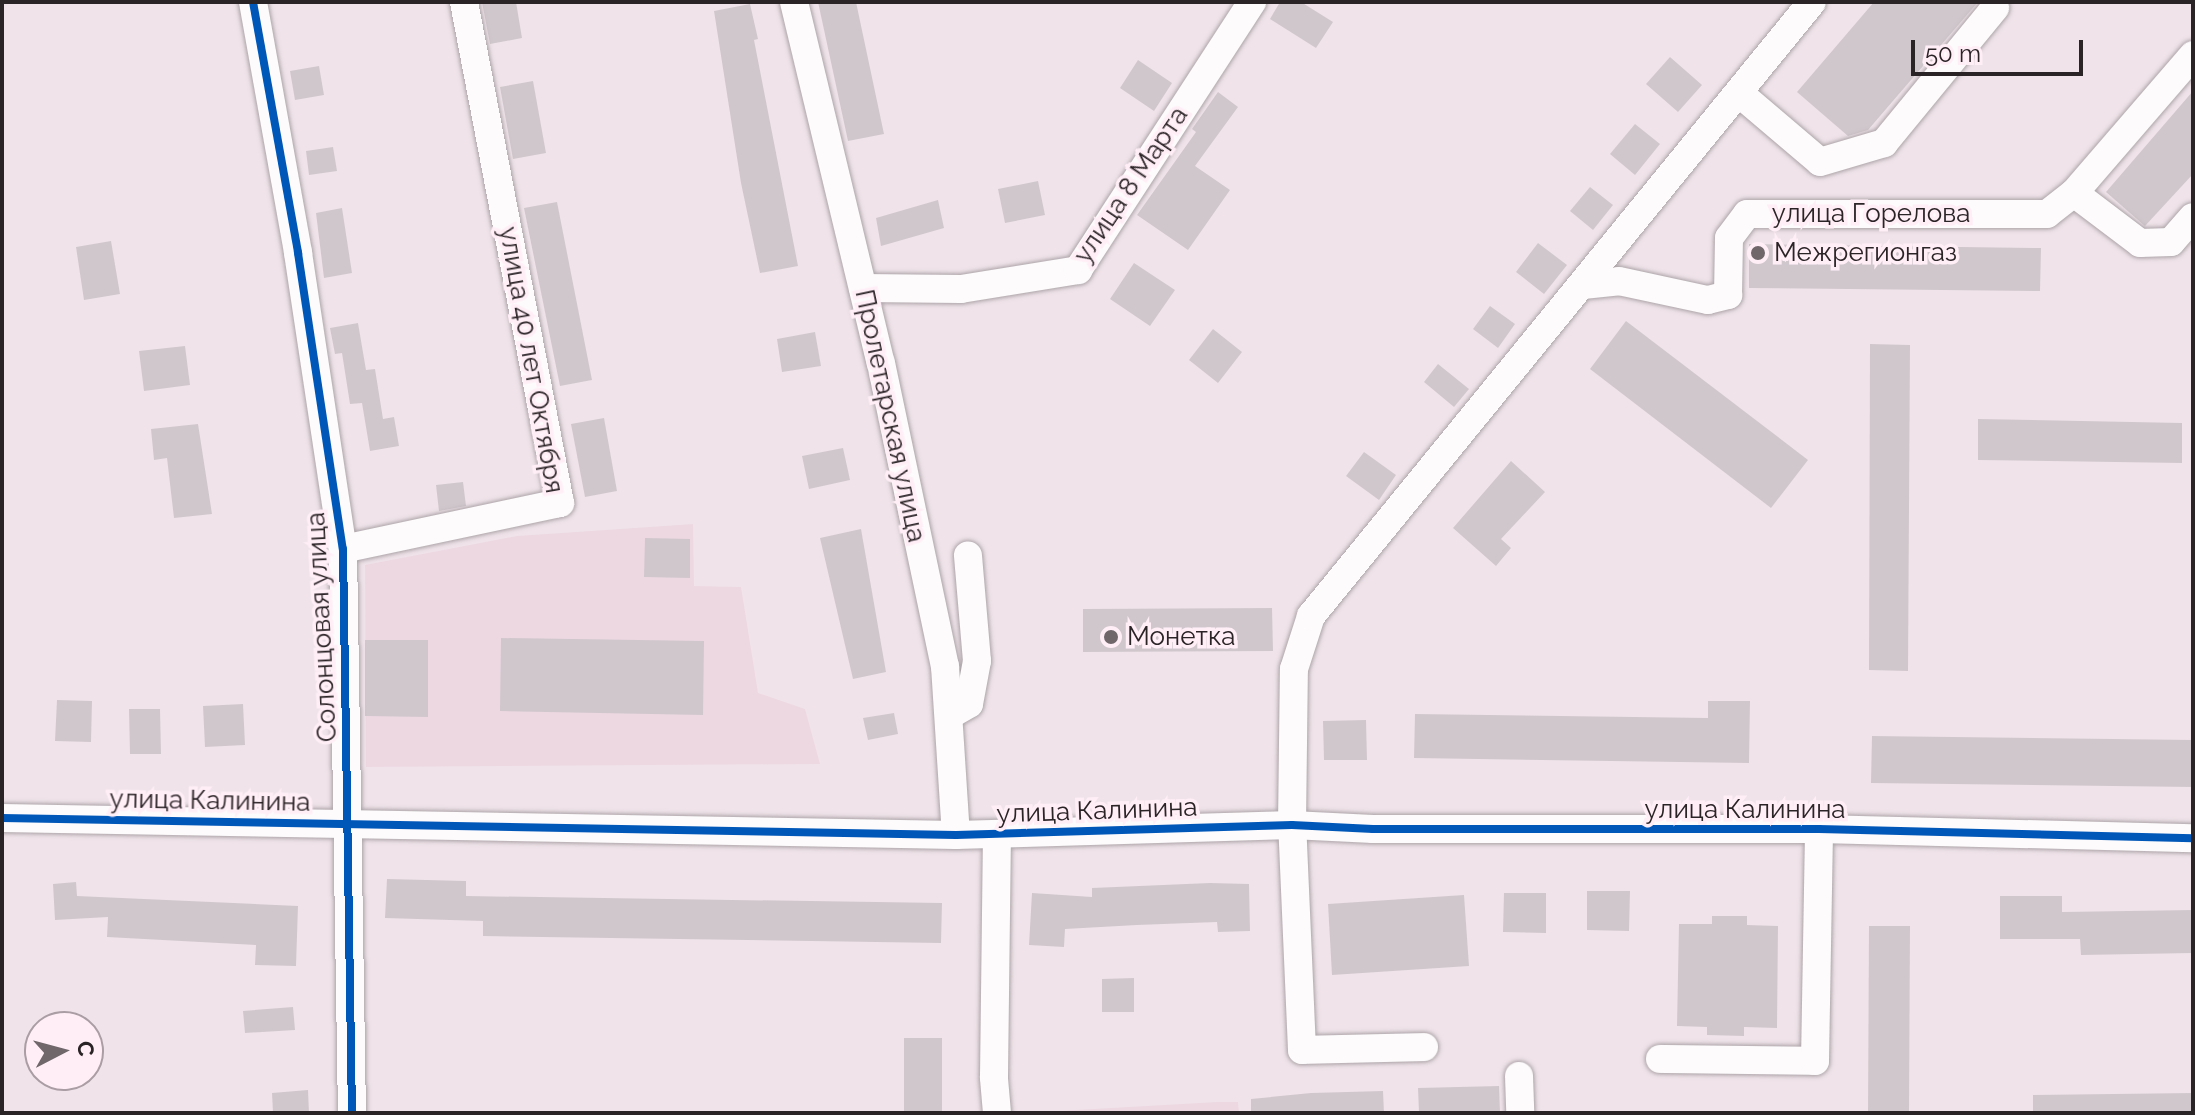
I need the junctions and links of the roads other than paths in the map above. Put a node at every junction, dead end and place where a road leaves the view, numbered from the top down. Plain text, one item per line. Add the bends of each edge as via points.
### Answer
1 (253, 2) edge
2 (464, 2) edge
3 (794, 2) edge
4 (1252, 2) edge
5 (1812, 2) edge
6 (1995, 8) dead end
7 (2193, 55) edge
8 (1739, 93) junction
9 (2074, 193) junction
10 (2193, 217) edge
11 (1583, 285) junction
12 (863, 288) junction
13 (343, 549) junction
14 (968, 555) dead end
15 (950, 715) junction
16 (2, 818) edge
17 (349, 824) junction
18 (1292, 825) junction
19 (1819, 829) junction
20 (956, 835) junction
21 (997, 835) junction
22 (2193, 838) edge
23 (1424, 1047) dead end
24 (1660, 1059) dead end
25 (1519, 1076) dead end
26 (352, 1113) edge
27 (997, 1113) edge
28 (1520, 1113) edge

1 - 13 street, Солонцовая улица
2 - 13 street, улица 40 лет Октября via 560,503
3 - 12 street, Пролетарская улица
4 - 12 street, улица 8 Марта via 1078,270 961,289
5 - 8 street
6 - 8 street via 1884,143 1820,162
7 - 9 street
8 - 11 street
9 - 10 street via 2140,243 2171,242
9 - 11 street, улица Горелова via 2047,214 1747,214 1729,238 1728,295 1708,300 1619,281
11 - 18 street via 1311,616 1294,669
12 - 15 street, Пролетарская улица via 945,666
13 - 17 street, Солонцовая улица
14 - 15 street via 977,661 969,704
15 - 20 street, Пролетарская улица
16 - 17 street, улица Калинина
17 - 20 street, улица Калинина
17 - 26 street, Солонцовая улица
18 - 19 street, улица Калинина
18 - 21 street, улица Калинина
18 - 23 street via 1302,1050
19 - 22 street, улица Калинина
19 - 24 street via 1815,1061
20 - 21 street, улица Калинина
21 - 27 street
25 - 28 street

